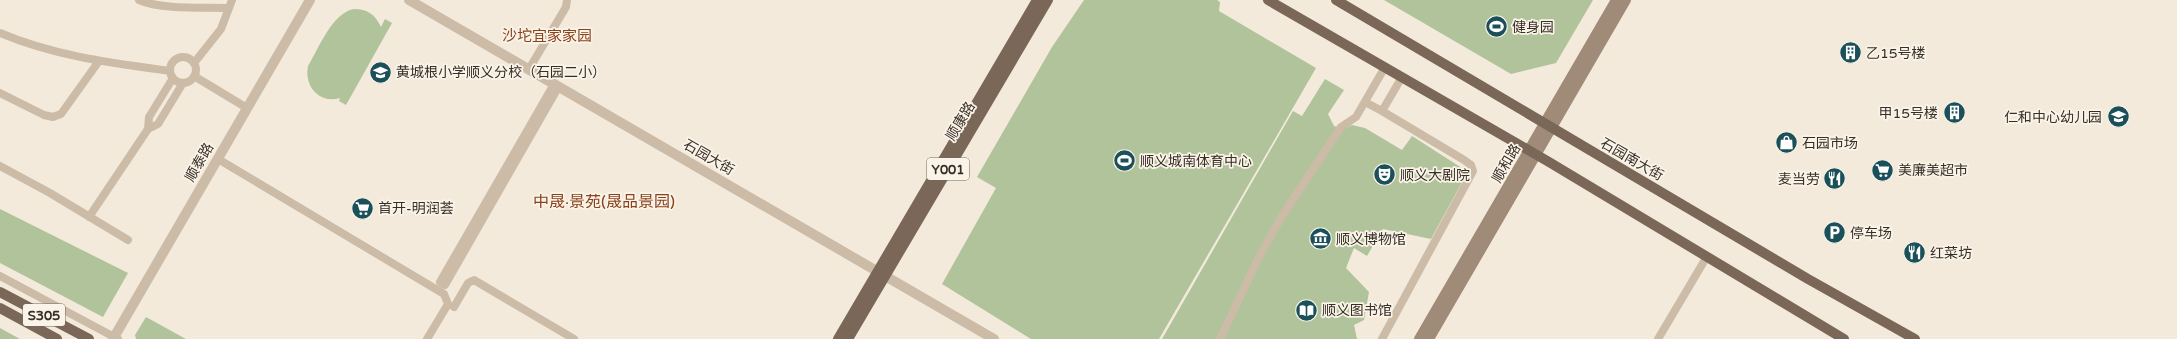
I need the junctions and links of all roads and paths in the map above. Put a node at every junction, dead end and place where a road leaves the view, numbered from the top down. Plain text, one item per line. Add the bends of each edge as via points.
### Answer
1 (139, 0) edge
2 (232, 0) edge
3 (310, 0) edge
4 (410, 0) edge
5 (567, 0) edge
6 (1037, 0) edge
7 (1048, 0) edge
8 (1268, 0) edge
9 (1336, 0) edge
10 (1616, 0) edge
11 (1626, 0) edge
12 (229, 8) junction
13 (0, 33) edge
14 (99, 61) junction
15 (194, 63) junction
16 (1385, 67) junction
17 (529, 69) junction
18 (171, 74) junction
19 (194, 76) junction
20 (1402, 77) junction
21 (183, 83) junction
22 (556, 85) junction
23 (0, 93) edge
24 (1365, 102) junction
25 (247, 108) junction
26 (1382, 111) junction
27 (1548, 125) junction
28 (148, 129) junction
29 (1532, 153) junction
30 (218, 159) junction
31 (0, 166) edge
32 (89, 217) junction
33 (128, 240) dead end
34 (1706, 258) junction
35 (881, 273) junction
36 (0, 276) edge
37 (442, 283) dead end
38 (0, 292) edge
39 (454, 307) dead end
40 (0, 308) edge
41 (115, 338) edge
42 (57, 339) edge
43 (89, 339) edge
44 (427, 339) edge
45 (574, 339) edge
46 (838, 339) edge
47 (848, 339) edge
48 (994, 339) edge
49 (1220, 339) edge
50 (1382, 339) edge
51 (1419, 339) edge
52 (1429, 339) edge
53 (1658, 339) edge
54 (1844, 339) edge
55 (1915, 339) edge

1 - 12 street via 169,6
2 - 12 street
3 - 25 street, 顺泰路
4 - 17 street, 石园大街
5 - 17 street via 563,12
6 - 35 main road, 顺康路
7 - 35 main road, 顺康路 / Y001
8 - 16 main road
9 - 27 main road, 石园南大街
10 - 27 main road, 顺和路
11 - 27 main road, 顺和路
12 - 15 street via 221,29
13 - 14 street via 46,49
14 - 18 street
14 - 23 street via 61,114 53,117
15 - 18 street via 188,58 180,57 172,62
15 - 19 street
16 - 20 main road
16 - 24 street
17 - 22 street, 石园大街
18 - 21 street
18 - 28 street via 149,117
19 - 21 street
19 - 25 street
20 - 26 street
20 - 29 main road
21 - 28 street via 158,124
22 - 35 street, 石园大街
22 - 37 street
24 - 26 street
24 - 49 street via 1356,118 1340,127 1282,216 1259,257
25 - 30 street, 顺泰路
26 - 50 street via 1464,160 1471,165 1473,171
27 - 29 main road, 顺和路
27 - 55 main road, 石园南大街 via 1808,279
28 - 32 street
29 - 34 main road
29 - 51 main road, 顺和路
29 - 52 main road, 顺和路
30 - 41 street, 顺泰路
30 - 44 street via 444,294 448,304
31 - 32 street
32 - 33 street
34 - 53 street
34 - 54 main road
35 - 46 main road, 顺康路
35 - 47 main road, 顺康路 / Y001
35 - 48 street, 石园大街
36 - 41 street
38 - 43 main road, S305
39 - 45 street via 468,284 474,280
40 - 42 main road, S305

